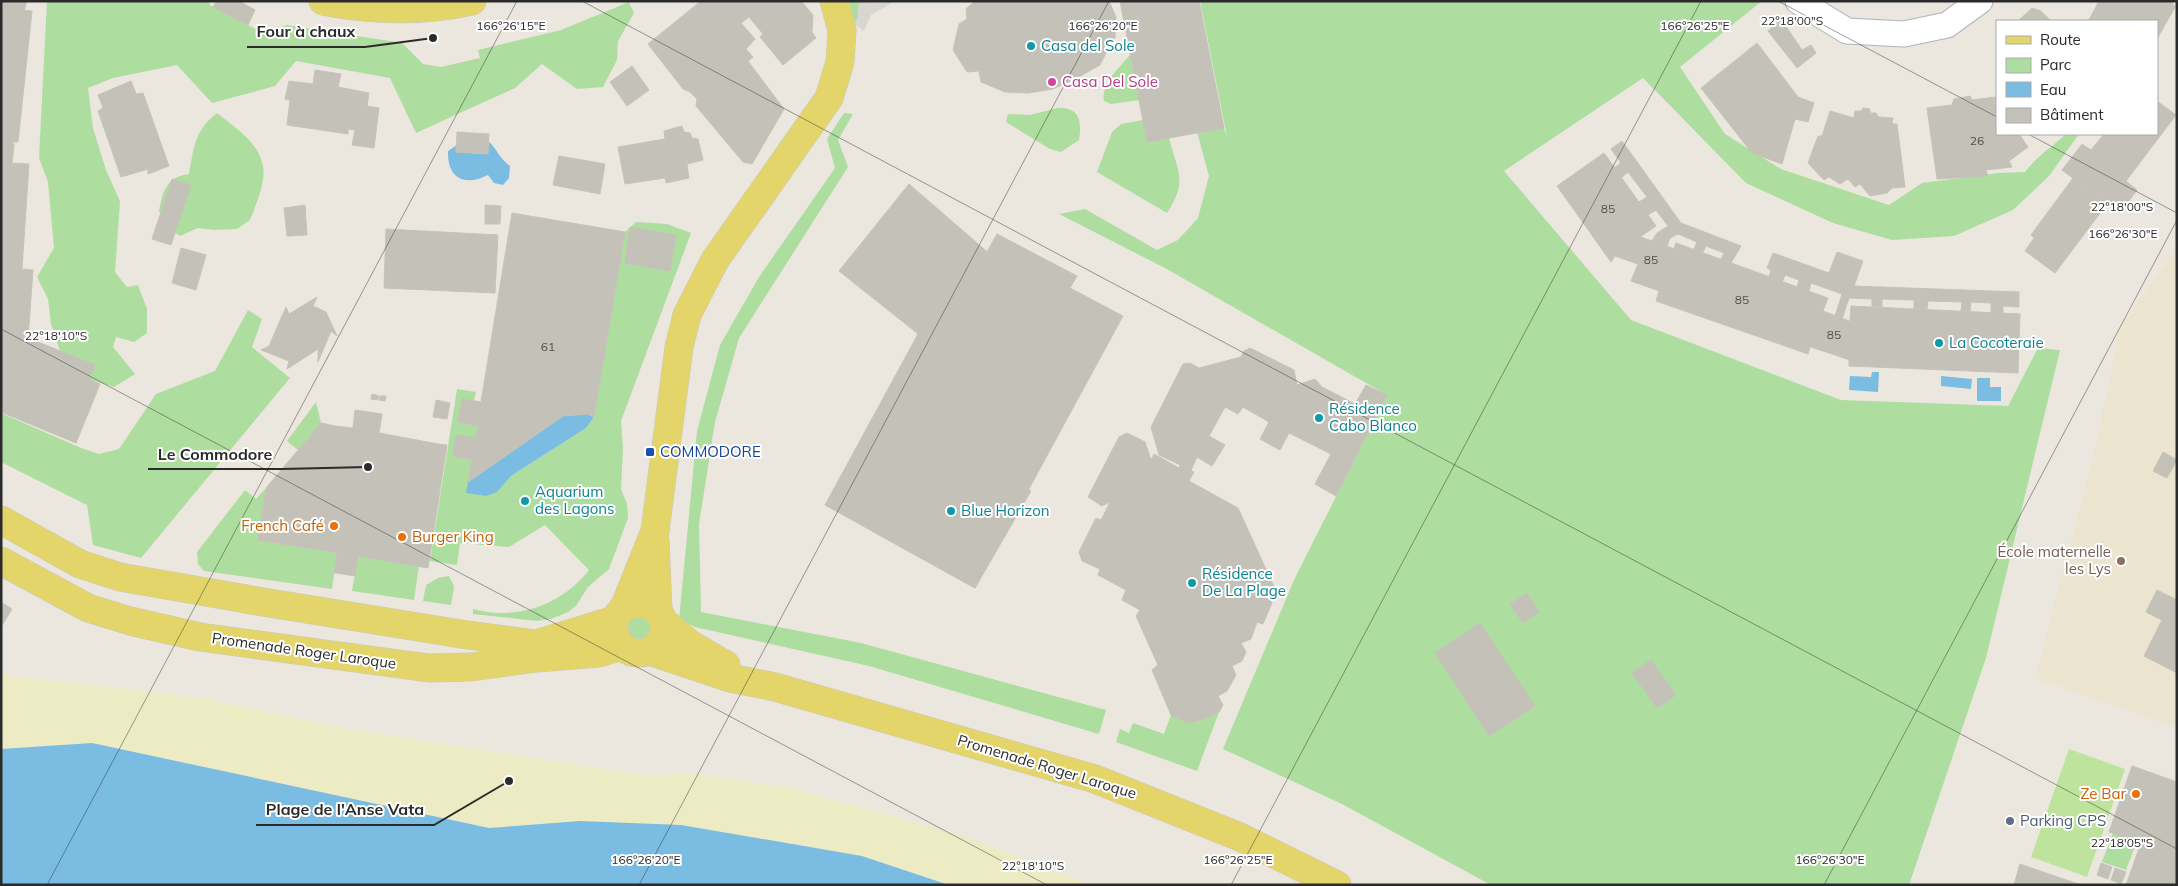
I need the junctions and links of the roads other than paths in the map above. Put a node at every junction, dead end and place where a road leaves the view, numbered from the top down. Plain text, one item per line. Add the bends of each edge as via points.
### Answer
1 (322, 1) edge
2 (472, 1) edge
3 (834, 1) edge
4 (1798, 1) edge
5 (1980, 1) edge
6 (1, 520) edge
7 (655, 531) junction
8 (1, 561) edge
9 (619, 614) junction
10 (661, 616) junction
11 (622, 646) junction
12 (649, 651) junction
13 (775, 687) junction
14 (1337, 885) edge

1 - 2 main road via 390,10 440,8
3 - 7 main road via 842,30 838,72 829,98 715,260 687,316 679,347
4 - 5 street via 1847,31 1904,34 1947,25
6 - 9 main road via 80,564 120,577 461,634 536,644
7 - 9 main road
7 - 10 main road
8 - 11 main road, Promenade Roger Laroque via 88,608 200,637 429,668 471,667 599,653
9 - 10 main road via 633,603 646,604
9 - 11 main road via 614,634
10 - 12 main road via 663,635 657,646
10 - 13 main road, Promenade Roger Laroque via 690,644 720,662
11 - 12 main road via 632,653
12 - 13 main road, Promenade Roger Laroque via 730,678
13 - 14 main road, Promenade Roger Laroque via 1094,779 1240,837

